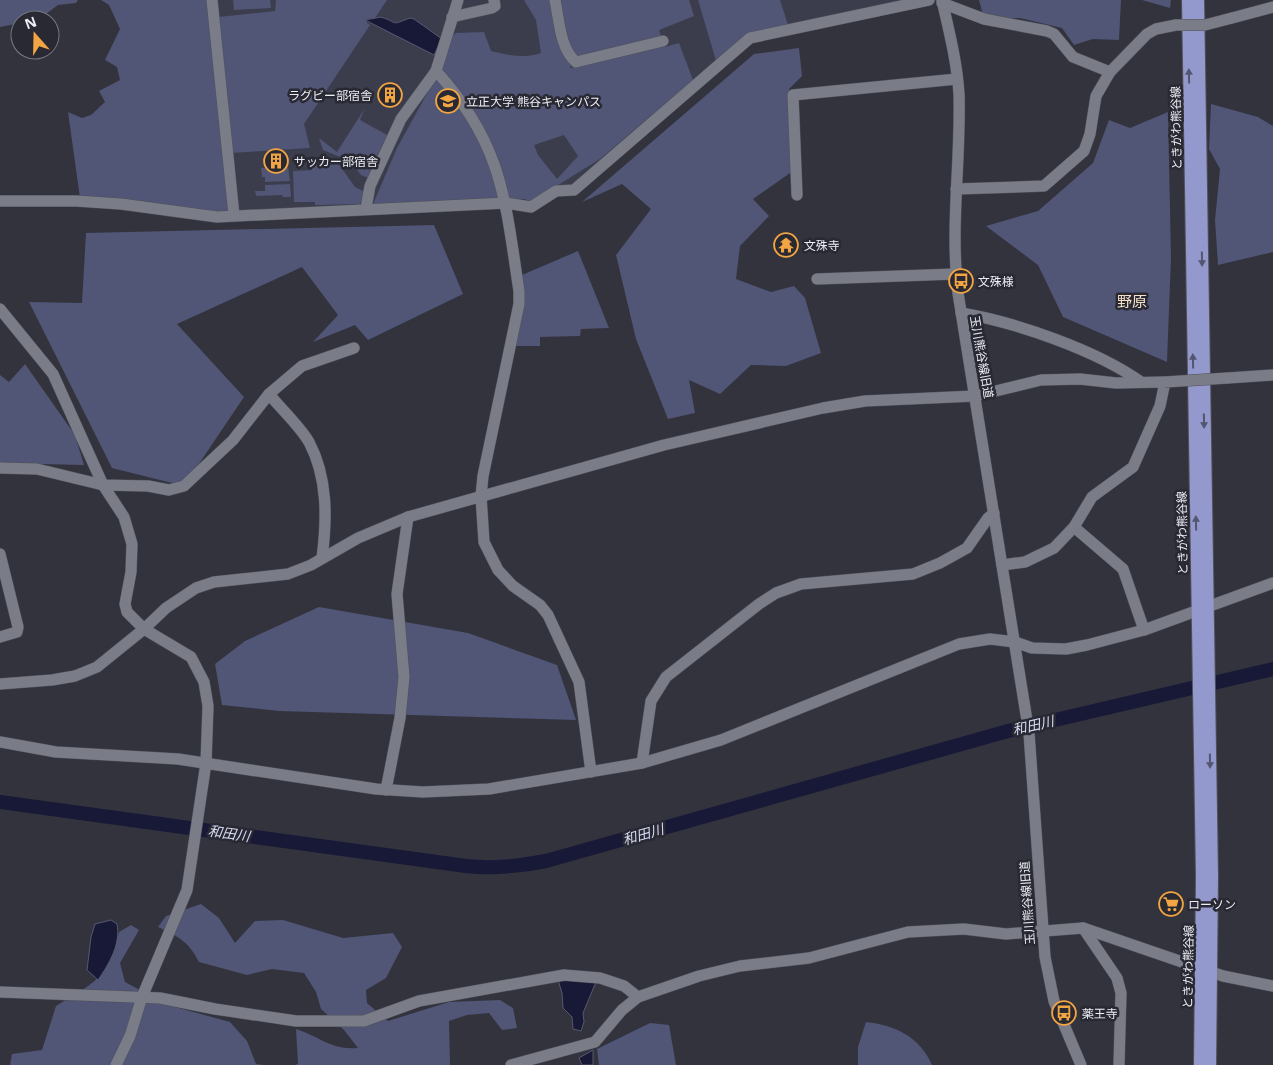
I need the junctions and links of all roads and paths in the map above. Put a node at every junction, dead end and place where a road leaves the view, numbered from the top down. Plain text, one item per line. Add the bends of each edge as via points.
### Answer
1 (212, 0) edge
2 (458, 0) edge
3 (495, 0) edge
4 (555, 0) edge
5 (929, 0) edge
6 (1188, 0) edge
7 (1198, 0) edge
8 (942, 1) edge
9 (1273, 7) edge
10 (452, 17) junction
11 (663, 42) dead end
12 (436, 71) junction
13 (1110, 72) junction
14 (957, 79) junction
15 (956, 189) junction
16 (797, 195) dead end
17 (0, 201) edge
18 (506, 203) junction
19 (366, 208) junction
20 (234, 215) junction
21 (955, 274) junction
22 (817, 279) dead end
23 (0, 309) edge
24 (961, 313) junction
25 (354, 348) dead end
26 (1273, 376) edge
27 (1141, 382) junction
28 (1165, 382) junction
29 (269, 394) junction
30 (975, 396) junction
31 (0, 468) edge
32 (104, 485) junction
33 (481, 496) junction
34 (994, 513) junction
35 (408, 517) junction
36 (1074, 527) junction
37 (0, 554) edge
38 (322, 558) junction
39 (1002, 565) junction
40 (1273, 583) edge
41 (1202, 610) junction
42 (144, 629) junction
43 (1144, 630) junction
44 (0, 637) edge
45 (1015, 642) junction
46 (0, 684) edge
47 (0, 742) edge
48 (206, 763) junction
49 (642, 763) junction
50 (591, 772) junction
51 (386, 790) junction
52 (1083, 928) junction
53 (1041, 930) junction
54 (1207, 971) junction
55 (1273, 986) edge
56 (0, 992) edge
57 (142, 997) junction
58 (638, 997) junction
59 (116, 1065) edge
60 (511, 1065) edge
61 (1081, 1065) edge
62 (1119, 1065) edge
63 (1200, 1065) edge
64 (1210, 1065) edge

1 - 20 street
2 - 10 street
3 - 10 street via 492,8
4 - 11 street via 565,46 576,62
5 - 18 street via 750,38 574,190 556,191 531,207
41 -> 6 main road, ときがわ熊谷線
7 -> 41 main road, ときがわ熊谷線
8 - 13 street via 984,19 1047,31 1054,34 1073,57
8 - 14 street, 玉川熊谷線旧道
9 - 13 street, bridge via 1205,25 1156,29
10 - 12 street
12 - 18 street via 454,91 484,137 495,161
12 - 19 street via 401,119 370,186
13 - 15 street via 1096,96 1084,150 1044,186
14 - 15 street, 玉川熊谷線旧道
14 - 16 street via 793,95
15 - 21 street, 玉川熊谷線旧道
17 - 20 street via 85,201 217,217
18 - 19 street
18 - 33 street via 519,304
19 - 20 street
21 - 22 street
21 - 24 street, 玉川熊谷線旧道
23 - 32 street via 53,374
24 - 27 street via 1006,323 1086,352
24 - 30 street, 玉川熊谷線旧道
25 - 29 street via 302,366
26 - 28 street, bridge
27 - 28 street
27 - 30 street via 1042,380
28 - 36 street via 1160,406 1133,467 1092,497
29 - 32 street via 233,440 184,486 169,490
29 - 38 street via 308,441 320,473 326,508
30 - 33 street via 865,401 823,408 664,445
30 - 34 street, 玉川熊谷線旧道
31 - 32 street via 37,470
32 - 42 street via 130,532 132,557 125,604 130,617
33 - 35 street
33 - 50 street via 484,542 488,552 498,570 513,586 540,605 548,615 579,682
34 - 39 street, 玉川熊谷線旧道
34 - 49 street via 967,548 913,574 801,584 758,604 666,677 651,701
35 - 38 street via 358,538
35 - 51 street via 397,594 404,677
36 - 39 street via 1054,548 1025,562
36 - 43 street via 1123,569
37 - 44 street via 18,627 17,632
38 - 42 street via 288,574 214,582 196,588 166,608
39 - 45 street, 玉川熊谷線旧道
40 - 41 street
41 - 43 street
41 - 54 main road, ときがわ熊谷線
42 - 46 street via 97,667 75,676
42 - 48 street via 190,657 199,670 208,706
43 - 45 street via 1066,649 1032,648
45 - 49 street via 990,639 959,644 721,740
45 - 53 street, 玉川熊谷線旧道 via 1029,733
47 - 48 street via 56,752
48 - 51 street
48 - 57 street via 187,890
49 - 50 street
50 - 51 street via 489,789
52 - 53 street
52 - 54 street
52 - 62 street via 1117,978 1122,993
53 - 58 street via 1006,934 964,929 908,932 809,958 723,970
53 - 61 street, 玉川熊谷線旧道 via 1054,1001
54 - 55 street
54 - 63 main road, ときがわ熊谷線
54 - 64 main road, ときがわ熊谷線
56 - 57 street
57 - 58 street via 296,1021 364,1021 419,1001 564,975 600,978 624,986
57 - 59 street via 130,1036
58 - 60 street via 622,1010 595,1042

